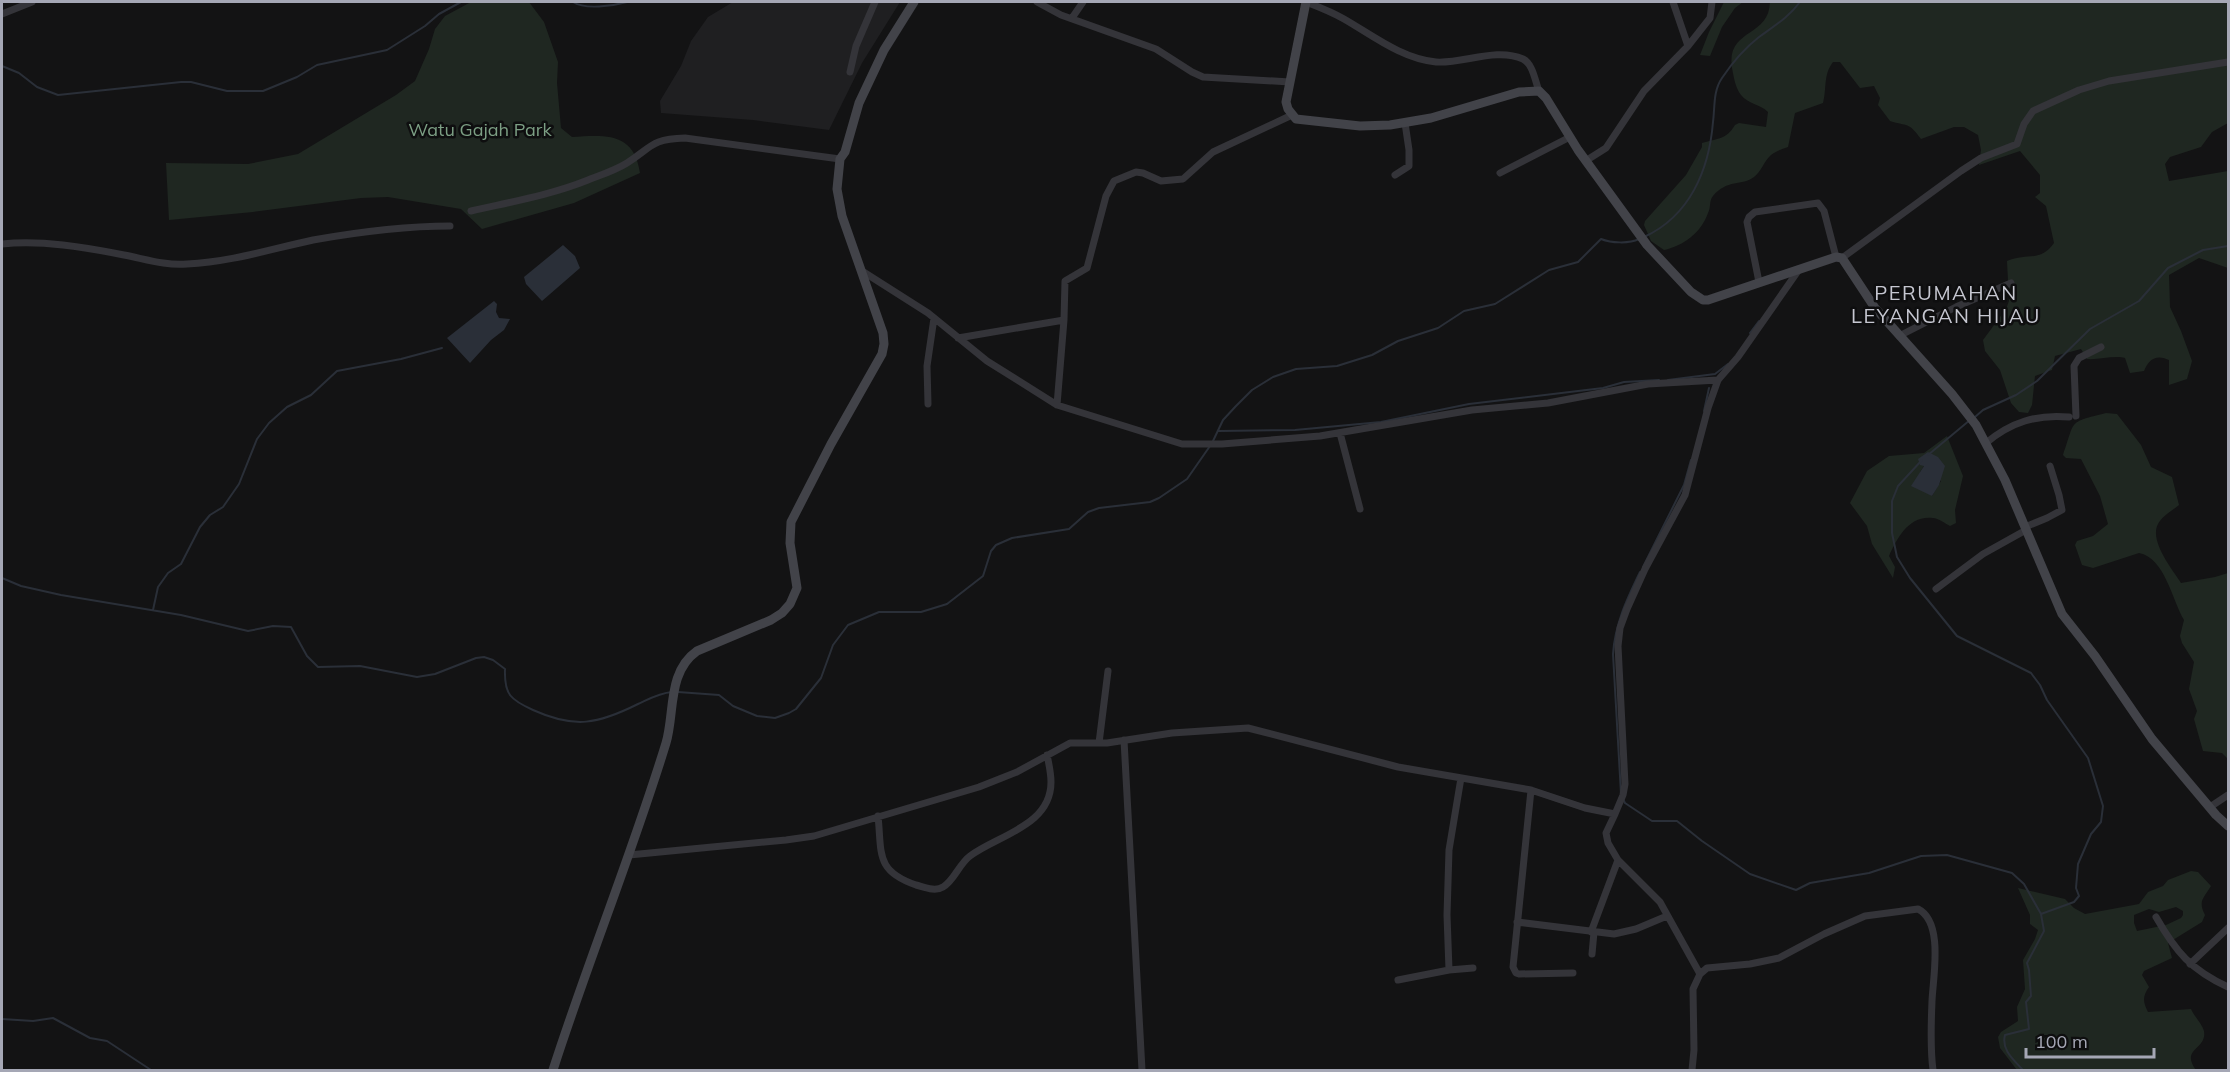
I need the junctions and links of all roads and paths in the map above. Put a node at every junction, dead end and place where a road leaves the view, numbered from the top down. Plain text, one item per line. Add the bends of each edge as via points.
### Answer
1 (32, 2) edge
2 (875, 2) edge
3 (914, 2) edge
4 (1037, 2) edge
5 (1083, 2) edge
6 (1306, 2) edge
7 (1673, 2) edge
8 (1712, 2) edge
9 (2, 14) edge
10 (1072, 18) junction
11 (1688, 46) junction
12 (2229, 62) edge
13 (850, 72) dead end
14 (1290, 82) junction
15 (1539, 91) junction
16 (1292, 115) junction
17 (1405, 123) junction
18 (1570, 137) junction
19 (840, 159) junction
20 (1587, 160) junction
21 (1500, 173) dead end
22 (1395, 175) dead end
23 (471, 211) dead end
24 (450, 226) dead end
25 (2, 244) edge
26 (1839, 257) junction
27 (862, 271) junction
28 (1798, 271) junction
29 (1759, 282) junction
30 (2011, 283) dead end
31 (934, 318) junction
32 (1064, 320) junction
33 (1899, 336) junction
34 (958, 338) junction
35 (2101, 347) dead end
36 (1718, 380) junction
37 (928, 404) dead end
38 (1057, 405) junction
39 (1341, 433) junction
40 (1986, 442) junction
41 (2050, 465) dead end
42 (1360, 509) dead end
43 (2025, 528) junction
44 (1936, 589) dead end
45 (1108, 671) dead end
46 (1124, 740) junction
47 (1099, 743) junction
48 (1047, 755) junction
49 (1461, 778) junction
50 (1531, 790) junction
51 (2229, 795) edge
52 (2210, 807) junction
53 (1615, 814) junction
54 (878, 816) junction
55 (2229, 826) edge
56 (629, 855) junction
57 (1618, 860) junction
58 (1668, 916) junction
59 (2156, 916) dead end
60 (1517, 922) junction
61 (2229, 928) edge
62 (1592, 932) junction
63 (1592, 954) dead end
64 (2190, 964) junction
65 (1473, 968) dead end
66 (1449, 970) junction
67 (1573, 973) dead end
68 (1700, 974) junction
69 (1398, 980) dead end
70 (2229, 987) edge
71 (553, 1071) edge
72 (1142, 1071) edge
73 (1692, 1071) edge
74 (1933, 1071) edge

1 - 9 street
2 - 13 street via 856,46
3 - 19 street via 867,82
4 - 10 street
5 - 10 street
6 - 14 street
6 - 15 street via 1414,57 1436,62 1492,56 1523,59 1530,65
7 - 11 street
8 - 11 street via 1710,18
10 - 14 street via 1156,49 1203,77
11 - 20 street via 1644,91 1606,148
12 - 26 street via 2109,81 2040,107 2029,115 2017,145 1981,158
14 - 16 street via 1286,102
15 - 17 street via 1519,92
15 - 18 street
16 - 17 street via 1304,122 1341,125
16 - 32 street via 1212,152 1183,179 1161,181 1137,172 1114,181 1106,196 1087,268 1065,281
17 - 22 street via 1408,166
18 - 20 street
18 - 21 street
19 - 23 street via 670,139 647,146 625,164 589,180
19 - 27 street via 839,204
20 - 29 street via 1647,245 1691,292 1703,300
24 - 25 street via 387,229 312,240 241,258 186,265 85,248
26 - 28 street
26 - 29 street via 1818,203 1755,212 1747,222
26 - 33 street
27 - 31 street
27 - 56 street via 884,333 884,344 878,362 791,522 795,595 782,613 771,620 692,654 676,681 667,740
28 - 29 street
28 - 36 street
30 - 33 street
31 - 34 street
31 - 37 street via 927,366
32 - 34 street
32 - 38 street
33 - 40 street via 1967,413
34 - 38 street
35 - 40 street via 2079,358 2074,366 2073,417 2048,416 2014,423
36 - 39 street via 1648,384 1548,403 1472,410
36 - 53 street via 1685,495 1645,569 1620,628 1625,775
38 - 39 street via 1192,445
39 - 42 street
40 - 43 street
41 - 43 street via 2062,510
43 - 44 street
43 - 52 street via 2062,614 2152,739
45 - 47 street
46 - 47 street
46 - 49 street via 1248,728 1398,767
46 - 72 street
47 - 48 street via 1070,743
48 - 54 street via 980,787
48 - 54 street via 1051,784 1037,816 972,855 940,889 908,882 886,868
49 - 50 street
49 - 66 street via 1449,850
50 - 53 street
50 - 60 street
51 - 52 street
52 - 55 street
53 - 57 street via 1606,833
54 - 56 street via 801,839
56 - 71 street
57 - 58 street via 1653,893
57 - 62 street
58 - 62 street via 1623,933
58 - 68 street
59 - 64 street
60 - 62 street
60 - 67 street via 1513,960 1516,973
61 - 64 street
62 - 63 street
64 - 70 street
65 - 66 street
66 - 69 street
68 - 73 street via 1693,989
68 - 74 street via 1713,966 1779,958 1865,916 1923,911 1936,952

